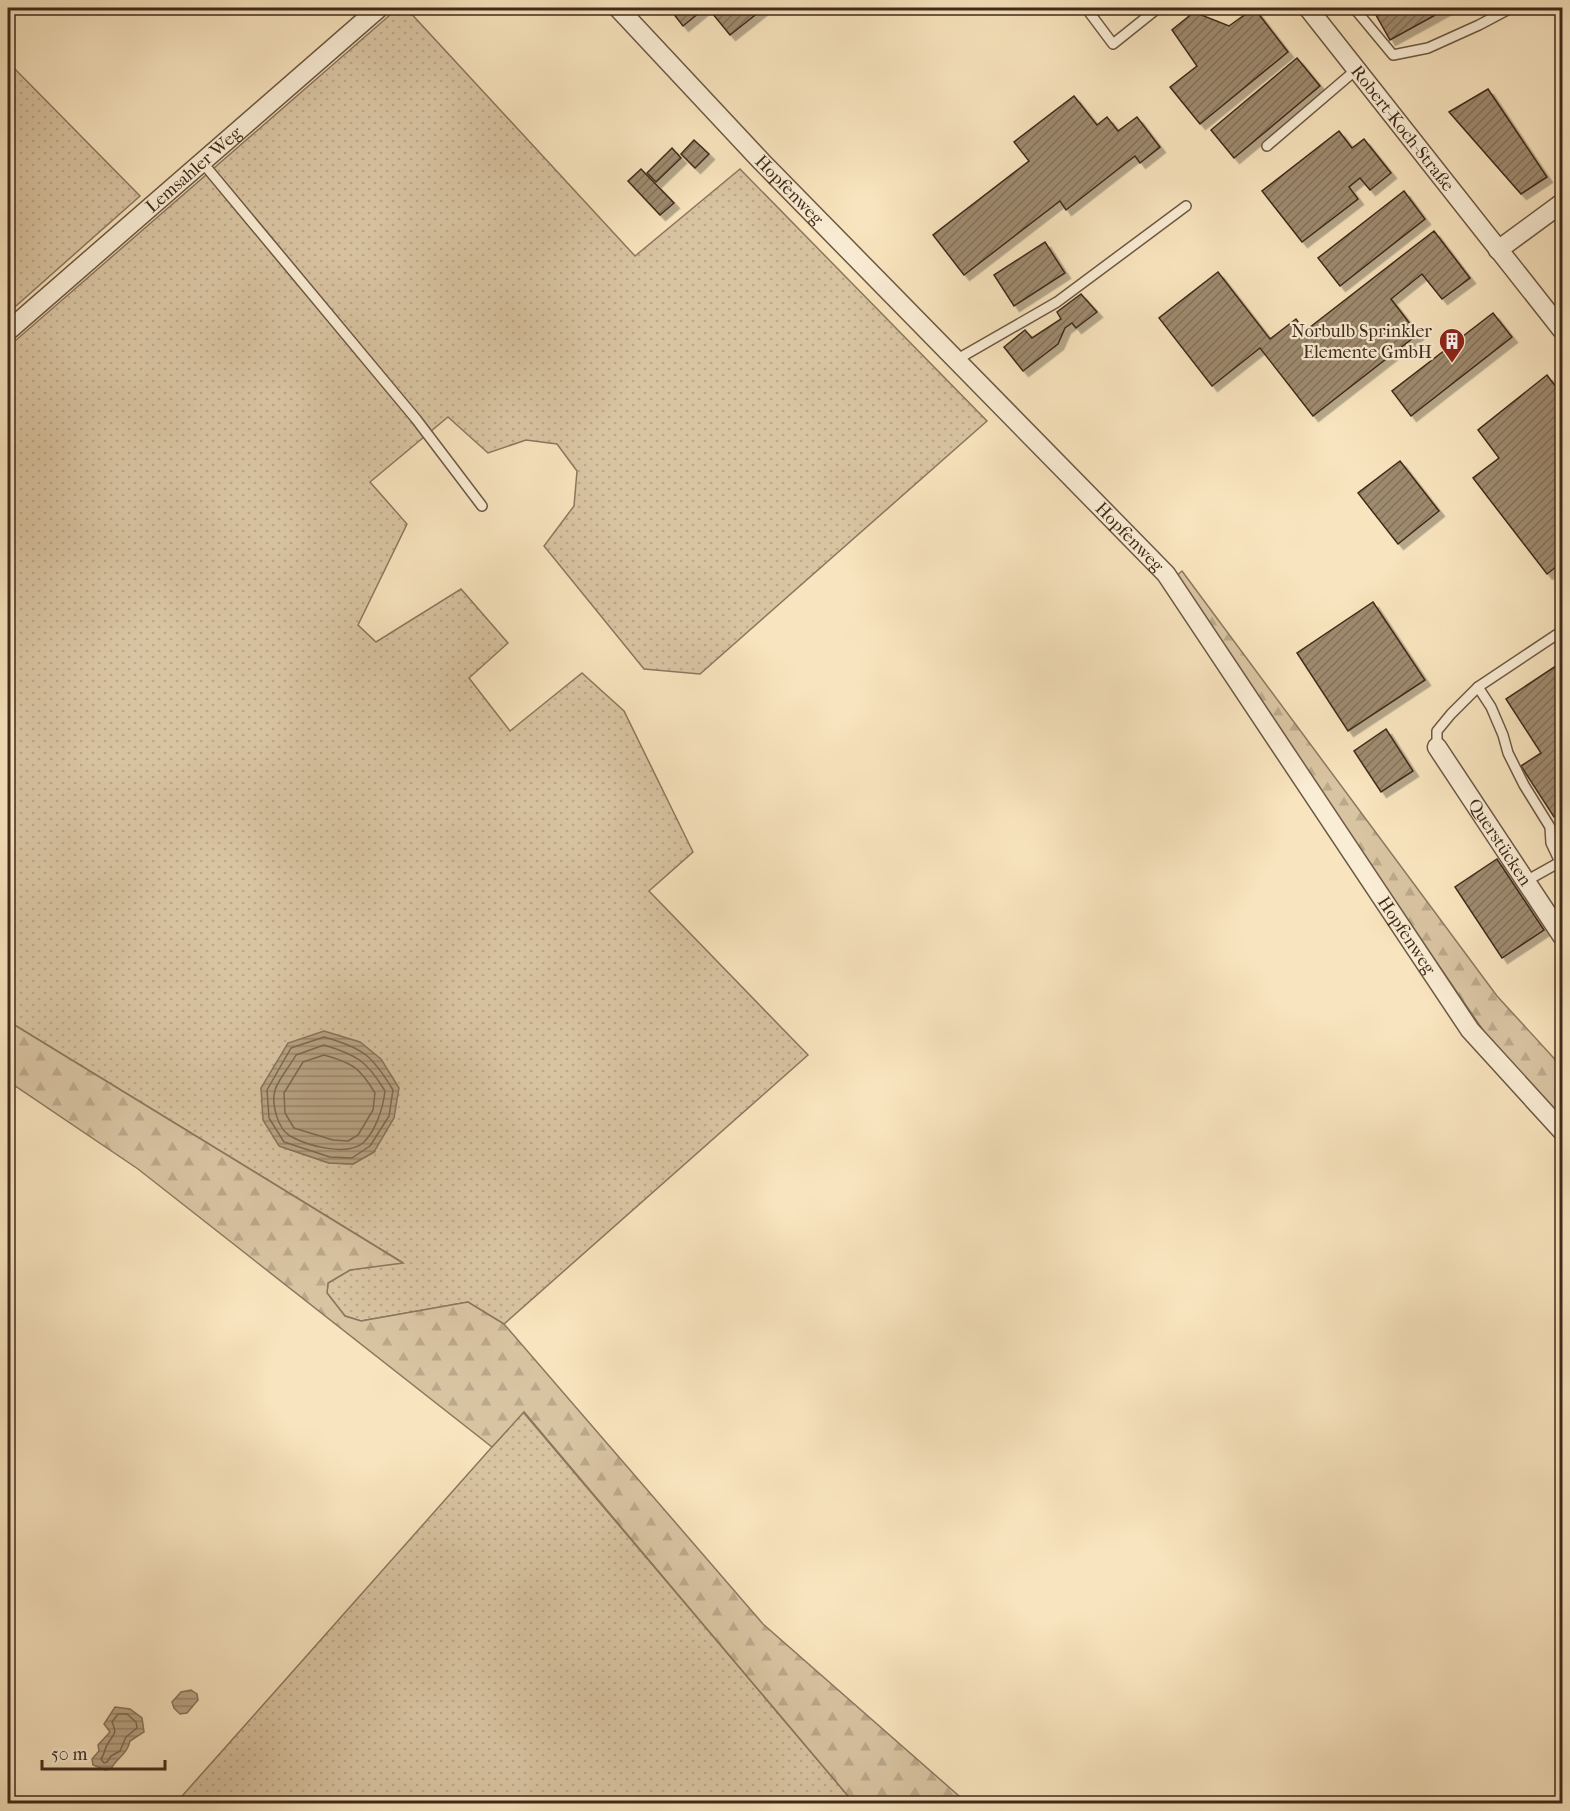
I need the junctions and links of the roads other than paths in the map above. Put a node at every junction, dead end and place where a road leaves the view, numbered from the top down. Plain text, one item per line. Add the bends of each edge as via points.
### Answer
1 (379, 8) edge
2 (618, 8) edge
3 (1086, 8) edge
4 (1158, 8) edge
5 (1308, 8) edge
6 (1354, 8) edge
7 (1511, 8) edge
8 (1357, 69) junction
9 (1267, 146) dead end
10 (202, 162) junction
11 (1563, 203) edge
12 (1186, 206) dead end
13 (1498, 250) junction
14 (1563, 330) edge
15 (8, 331) edge
16 (956, 360) junction
17 (482, 506) dead end
18 (1563, 631) edge
19 (1478, 687) junction
20 (1437, 747) joint
21 (1561, 863) edge
22 (1526, 881) junction
23 (1563, 936) edge
24 (1563, 1131) edge

1 - 10 street, Lemsahler Weg
2 - 16 street, Hopfenweg
3 - 4 lane via 1113,44
5 - 8 street, Robert-Koch-Straße
6 - 7 lane via 1394,55 1428,48
8 - 9 lane
8 - 13 street, Robert-Koch-Straße
10 - 15 street, Lemsahler Weg
10 - 17 lane via 416,419
11 - 13 street
12 - 16 lane via 1057,302
13 - 14 street, Robert-Koch-Straße
16 - 24 street, Hopfenweg via 1166,574 1470,1030
18 - 19 lane
19 - 20 lane via 1437,731
19 - 21 lane via 1491,707 1514,764 1550,827 1551,843
20 - 22 street, Querstücken
21 - 22 lane
22 - 23 street, Querstücken

